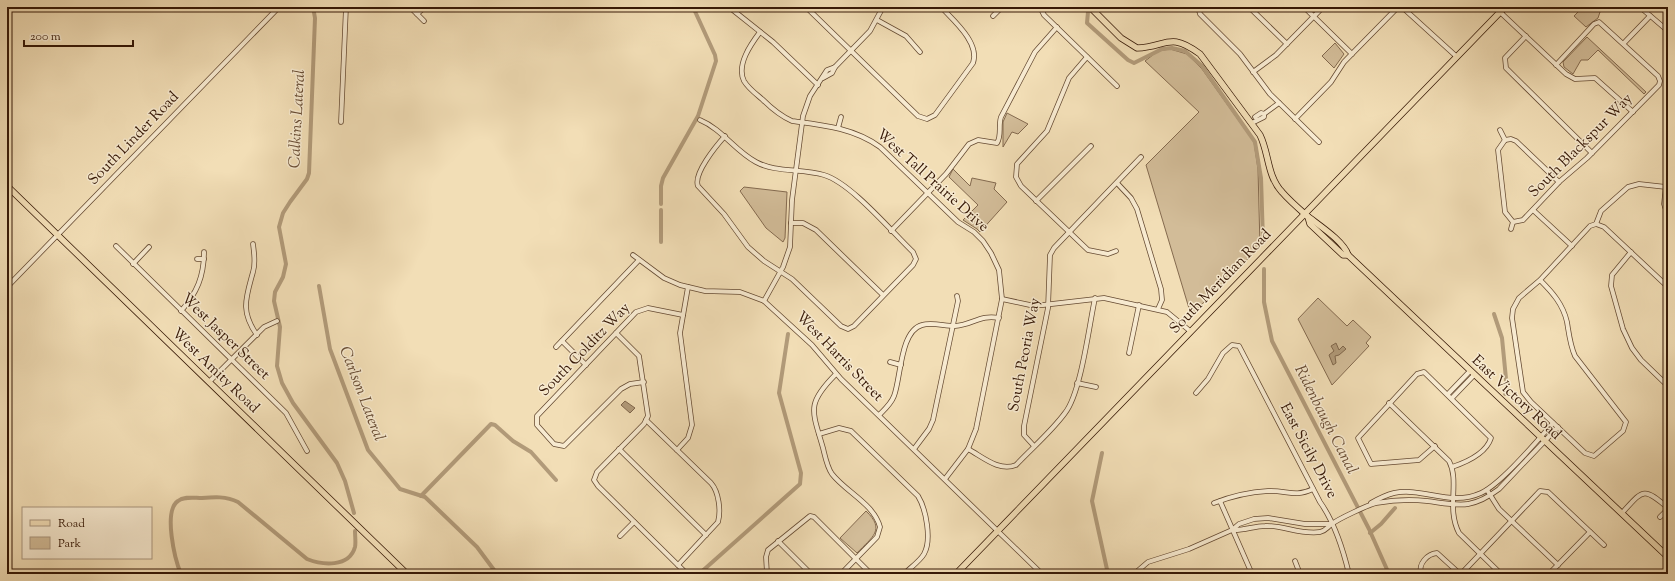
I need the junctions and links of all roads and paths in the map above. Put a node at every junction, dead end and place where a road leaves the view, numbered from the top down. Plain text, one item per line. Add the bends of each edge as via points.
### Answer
1 (279, 7) edge
2 (346, 7) edge
3 (410, 7) edge
4 (425, 7) edge
5 (729, 7) edge
6 (806, 7) edge
7 (883, 7) edge
8 (941, 7) edge
9 (1002, 7) edge
10 (1040, 7) edge
11 (1090, 7) edge
12 (1249, 7) edge
13 (1304, 7) edge
14 (1323, 7) edge
15 (1398, 7) edge
16 (1402, 7) edge
17 (1640, 7) edge
18 (1198, 8) edge
19 (1502, 9) edge
20 (417, 14) junction
21 (993, 16) dead end
22 (1314, 16) junction
23 (1650, 16) junction
24 (877, 20) junction
25 (424, 21) dead end
26 (1057, 27) junction
27 (1668, 31) edge
28 (760, 32) junction
29 (1526, 36) junction
30 (1287, 44) junction
31 (1624, 44) junction
32 (851, 51) junction
33 (920, 52) dead end
34 (1352, 54) junction
35 (1088, 57) junction
36 (1457, 57) junction
37 (1556, 65) junction
38 (1253, 72) junction
39 (818, 85) junction
40 (1117, 86) dead end
41 (1279, 103) junction
42 (1633, 112) junction
43 (841, 117) dead end
44 (1295, 119) junction
45 (700, 120) dead end
46 (1254, 121) junction
47 (341, 122) dead end
48 (801, 122) junction
49 (838, 128) junction
50 (1500, 130) dead end
51 (725, 136) junction
52 (1505, 140) junction
53 (1319, 142) dead end
54 (1091, 146) dead end
55 (1592, 153) junction
56 (1141, 157) dead end
57 (1668, 168) edge
58 (796, 170) junction
59 (1560, 182) junction
60 (1117, 183) junction
61 (7, 186) edge
62 (1666, 187) junction
63 (928, 192) junction
64 (1036, 201) junction
65 (1533, 210) junction
66 (1306, 215) junction
67 (1668, 216) edge
68 (1513, 222) junction
69 (791, 223) junction
70 (1596, 224) junction
71 (1511, 229) dead end
72 (891, 231) junction
73 (1069, 232) junction
74 (57, 235) junction
75 (253, 244) dead end
76 (116, 246) dead end
77 (1572, 246) junction
78 (150, 247) dead end
79 (1116, 251) dead end
80 (204, 252) dead end
81 (1631, 252) junction
82 (633, 255) dead end
83 (197, 259) dead end
84 (204, 259) junction
85 (639, 260) junction
86 (133, 264) junction
87 (782, 271) junction
88 (1540, 280) junction
89 (7, 287) edge
90 (688, 287) junction
91 (1668, 287) edge
92 (883, 295) junction
93 (957, 296) dead end
94 (1095, 298) junction
95 (1002, 299) junction
96 (764, 301) junction
97 (1049, 304) junction
98 (1139, 305) junction
99 (1158, 309) junction
100 (181, 311) junction
101 (683, 315) junction
102 (999, 318) junction
103 (277, 322) dead end
104 (953, 326) junction
105 (1190, 332) junction
106 (616, 333) junction
107 (257, 335) junction
108 (562, 341) junction
109 (556, 347) dead end
110 (1129, 354) dead end
111 (231, 360) junction
112 (890, 362) dead end
113 (586, 365) junction
114 (901, 365) junction
115 (1472, 373) junction
116 (836, 374) junction
117 (209, 382) junction
118 (644, 382) junction
119 (1077, 383) junction
120 (1668, 386) edge
121 (1096, 387) dead end
122 (1196, 394) dead end
123 (1448, 394) junction
124 (1452, 398) junction
125 (1389, 403) junction
126 (879, 415) junction
127 (646, 420) junction
128 (1553, 423) junction
129 (1558, 427) junction
130 (819, 434) junction
131 (1542, 439) junction
132 (1034, 446) junction
133 (1435, 446) junction
134 (619, 449) junction
135 (914, 449) junction
136 (968, 449) junction
137 (677, 450) junction
138 (307, 451) dead end
139 (1452, 467) junction
140 (946, 479) junction
141 (1313, 489) junction
142 (1487, 490) junction
143 (1490, 497) junction
144 (1453, 498) junction
145 (1220, 501) junction
146 (1214, 503) dead end
147 (1453, 506) junction
148 (1668, 508) edge
149 (1363, 509) junction
150 (1622, 513) junction
151 (1660, 517) dead end
152 (1512, 520) junction
153 (634, 522) junction
154 (1332, 524) junction
155 (1232, 530) junction
156 (996, 532) junction
157 (1590, 532) junction
158 (706, 535) junction
159 (620, 536) dead end
160 (778, 541) junction
161 (1604, 545) dead end
162 (1480, 554) junction
163 (1668, 557) edge
164 (856, 559) junction
165 (1295, 561) dead end
166 (1558, 564) junction
167 (678, 565) junction
168 (407, 574) edge
169 (687, 574) edge
170 (767, 574) edge
171 (811, 574) edge
172 (841, 574) edge
173 (871, 574) edge
174 (904, 574) edge
175 (956, 574) edge
176 (1042, 574) edge
177 (1134, 574) edge
178 (1252, 574) edge
179 (1300, 574) edge
180 (1349, 574) edge
181 (1421, 574) edge
182 (1461, 574) edge
183 (1501, 574) edge
184 (1549, 574) edge

1 - 74 street, South Linder Road
2 - 47 street
3 - 20 street
4 - 20 street
5 - 28 street
6 - 32 street
7 - 24 street
8 - 32 street via 971,43 974,51 973,63 935,115 927,119 918,116
9 - 21 street
10 - 26 street via 1044,15
11 - 46 main road, East Victory Road via 1125,41 1137,48 1165,41 1174,41 1192,48 1206,61
12 - 30 street
13 - 22 street
14 - 22 street
15 - 34 street
16 - 36 street
17 - 23 street
18 - 38 street via 1200,14 1230,43
19 - 29 street
19 - 36 main road, South Meridian Road
20 - 25 street
22 - 30 street
22 - 34 street
23 - 27 street
23 - 31 street
24 - 32 street
24 - 33 street via 906,36
26 - 35 street
26 - 63 street via 1035,52 1001,117 1000,137 997,143 978,140 969,144
28 - 39 street
28 - 48 street, West Tall Prairie Drive via 748,50 742,75 747,85 775,112 792,121
29 - 37 street
29 - 55 street via 1505,58 1504,66
30 - 38 street
31 - 37 street via 1599,22 1594,24
31 - 42 street, South Blackspur Way via 1658,76 1660,81
32 - 39 street via 835,67 832,74 823,78
34 - 44 street via 1331,82
35 - 40 street
35 - 64 street via 1069,78 1051,125 1019,160 1016,173 1019,183
36 - 66 main road, South Meridian Road
37 - 42 street via 1575,79 1595,78
38 - 41 street
39 - 48 street via 810,96
41 - 44 street
41 - 46 street via 1259,121
42 - 55 street, South Blackspur Way
43 - 49 street
44 - 53 street
45 - 51 street
46 - 66 main road, East Victory Road via 1265,144 1270,172 1277,186
48 - 49 street, West Tall Prairie Drive
48 - 58 street
49 - 63 street, West Tall Prairie Drive via 865,137 880,147
50 - 52 street
51 - 58 street via 756,162 770,167
51 - 87 street via 698,176 699,188 724,214 748,247 764,261
52 - 59 street via 1516,141
52 - 68 street via 1498,150 1506,212
54 - 64 street
55 - 59 street, South Blackspur Way
56 - 60 street, South Peoria Way
57 - 62 street
58 - 69 street
58 - 72 street via 822,174 842,184
59 - 65 street, South Blackspur Way
60 - 73 street, South Peoria Way
60 - 99 street via 1137,209 1161,288 1162,300
61 - 74 main road, West Amity Road
62 - 67 street via 1664,204
62 - 70 street via 1639,184 1628,187 1601,211
63 - 72 street
63 - 95 street, West Tall Prairie Drive via 958,222 974,232 986,246 999,270
64 - 73 street
65 - 68 street, South Blackspur Way via 1523,220
65 - 77 street
66 - 105 main road, South Meridian Road
66 - 115 main road, East Victory Road via 1310,224 1343,255 1348,255
68 - 71 street
69 - 87 street via 790,247
69 - 92 street via 803,223 816,230
70 - 77 street via 1590,226
70 - 81 street via 1604,227
72 - 92 street via 913,252 916,259
73 - 79 street via 1088,250 1108,254
73 - 97 street, South Peoria Way via 1050,255
74 - 89 street, South Linder Road
74 - 117 main road, West Amity Road
75 - 107 street via 253,272 246,295 246,311 250,326
76 - 86 street, West Jasper Street
77 - 88 street
78 - 86 street
80 - 84 street
81 - 91 street
81 - 120 street via 1615,271 1610,286 1628,342 1641,360
82 - 85 street, West Harris Street
83 - 84 street
84 - 100 street via 194,297
85 - 90 street, West Harris Street via 664,278
85 - 108 street
86 - 100 street, West Jasper Street
87 - 92 street via 841,326 848,329 854,326
87 - 96 street
88 - 128 street via 1519,298 1513,309 1512,318 1520,386 1526,397
88 - 129 street via 1563,309 1575,356 1626,425 1623,431 1596,454 1590,456
90 - 96 street, West Harris Street via 705,291 740,292
90 - 101 street
93 - 104 street
94 - 97 street
94 - 98 street
94 - 119 street
95 - 97 street via 1030,304
95 - 102 street, West Tall Prairie Drive
96 - 116 street, West Harris Street via 812,345
97 - 132 street, South Peoria Way via 1024,426 1026,438
98 - 99 street
98 - 110 street
99 - 105 street via 1172,315
100 - 111 street, West Jasper Street
101 - 106 street, South Colditz Way via 642,309
101 - 137 street via 680,343 692,425 688,438
102 - 104 street via 986,316 967,325
102 - 136 street, West Tall Prairie Drive via 976,429
103 - 107 street via 264,327
104 - 114 street via 927,324 915,328 907,338
104 - 135 street via 933,420
105 - 156 main road, South Meridian Road
106 - 113 street, South Colditz Way
106 - 118 street via 639,356
107 - 111 street
108 - 109 street
108 - 113 street
111 - 117 street
111 - 138 street, West Jasper Street via 286,413
112 - 114 street
113 - 118 street, South Colditz Way via 537,416 538,428 560,447 567,444 621,389 630,384
114 - 126 street via 894,397
115 - 123 street
115 - 124 street
115 - 131 main road, East Victory Road
116 - 126 street, West Harris Street
116 - 130 street via 820,390 815,402 813,415
117 - 168 main road, West Amity Road
118 - 127 street via 648,410
119 - 121 street
119 - 132 street via 1072,402 1065,414
122 - 141 street, East Sicily Drive via 1208,380 1222,353 1235,345 1242,349
123 - 124 street
123 - 125 street via 1421,372
124 - 139 street via 1491,438 1474,459
125 - 133 street
125 - 133 street via 1358,438 1371,464 1419,460
126 - 135 street, West Harris Street
127 - 134 street
127 - 137 street
128 - 129 street
128 - 131 street
129 - 131 street
130 - 164 street via 832,474 876,516 880,527 877,537
130 - 174 street via 839,428 851,431 918,496 924,505 927,516 924,554
131 - 142 street
131 - 143 street via 1499,490
131 - 150 main road, East Victory Road
132 - 136 street via 1016,464 1008,468 998,466
133 - 139 street via 1445,455
134 - 153 street via 597,472 594,480
134 - 158 street
135 - 140 street, West Harris Street
136 - 140 street, West Tall Prairie Drive
137 - 158 street via 714,487 718,522
139 - 144 street
140 - 156 street, West Harris Street
141 - 145 street via 1300,494 1268,491 1246,493
141 - 154 street, East Sicily Drive
142 - 143 street
142 - 144 street via 1472,496
143 - 147 street via 1474,503
143 - 152 street
144 - 147 street
144 - 149 street via 1410,492 1393,493
145 - 146 street
145 - 155 street
147 - 149 street via 1404,500 1374,504
147 - 162 street via 1452,518 1459,534
148 - 150 street via 1654,495 1646,492 1639,495
148 - 151 street
149 - 154 street
150 - 163 main road, East Victory Road
152 - 157 street via 1542,491 1548,492
152 - 162 street
152 - 166 street
153 - 159 street
153 - 167 street
154 - 155 street via 1319,532 1266,526
154 - 155 street via 1305,524 1268,518 1254,519 1239,524
154 - 180 street, East Sicily Drive via 1342,545
155 - 177 street via 1189,549 1148,562
155 - 178 street
156 - 175 main road, South Meridian Road
156 - 176 street, West Harris Street
157 - 161 street
157 - 166 street
158 - 167 street
160 - 164 street via 810,516 814,517
160 - 170 street via 768,550
160 - 171 street
162 - 182 street
162 - 183 street
164 - 172 street
164 - 173 street
165 - 179 street
166 - 184 street
167 - 169 street
181 - 182 street via 1421,564 1434,553 1440,555

